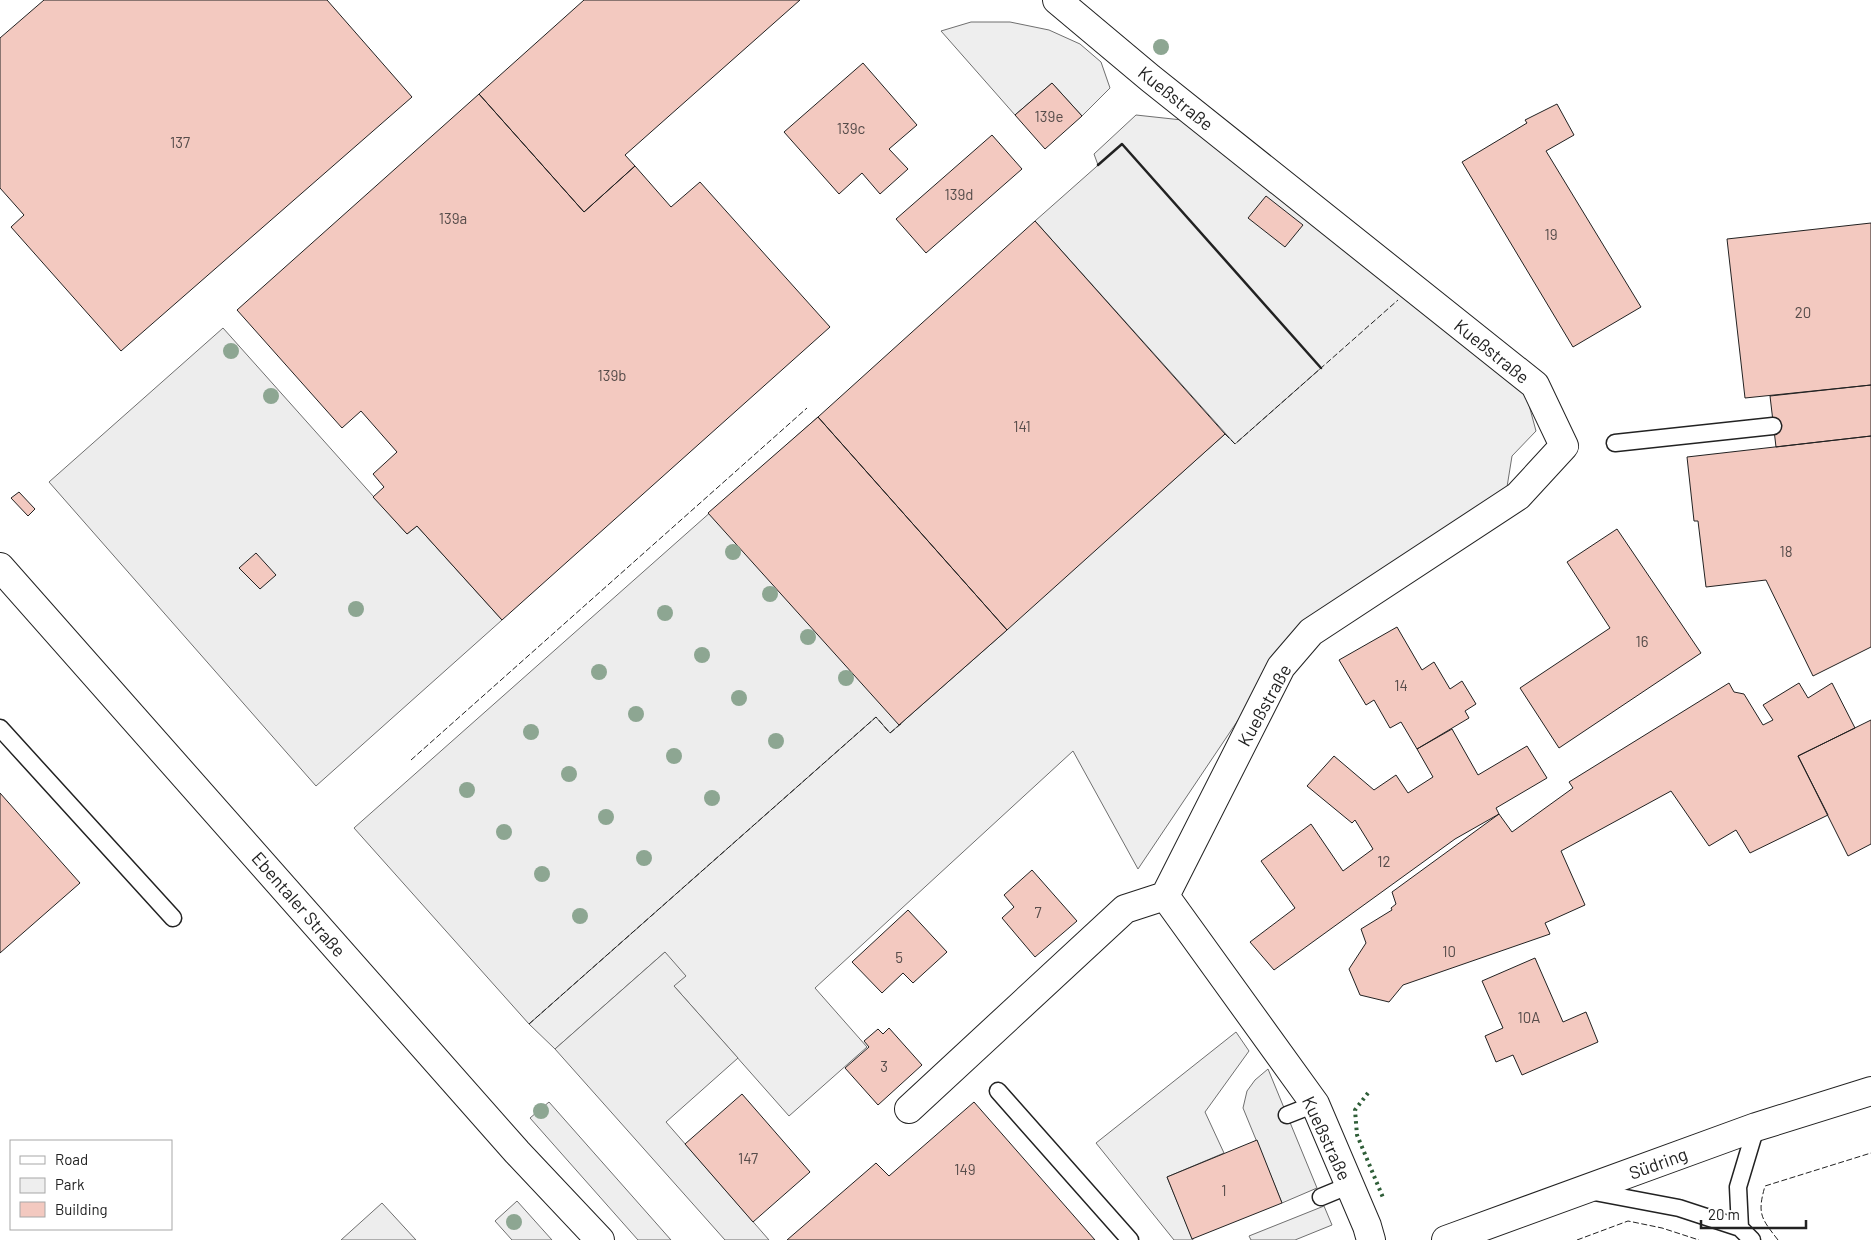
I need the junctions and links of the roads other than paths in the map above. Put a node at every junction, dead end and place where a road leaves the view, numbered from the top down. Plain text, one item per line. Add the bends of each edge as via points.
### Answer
1 (1056, 0) edge
2 (1773, 426) dead end
3 (1615, 443) dead end
4 (0, 567) edge
5 (0, 728) edge
6 (1166, 896) junction
7 (172, 918) dead end
8 (998, 1091) dead end
9 (1871, 1091) edge
10 (1315, 1104) junction
11 (909, 1110) dead end
12 (1287, 1115) dead end
13 (1756, 1127) junction
14 (1350, 1185) junction
15 (1583, 1190) junction
16 (1320, 1197) dead end
17 (1740, 1228) junction
18 (600, 1240) edge
19 (1130, 1240) edge
20 (1371, 1240) edge
21 (1446, 1240) edge
22 (1752, 1240) edge

1 - 6 street, Kueßstraße via 1534,385 1564,446 1518,496 1311,632 1281,668
2 - 3 lane
4 - 18 street, Ebentaler Straße via 518,1152
5 - 7 lane
6 - 10 street, Kueßstraße
6 - 11 street via 1125,909
8 - 19 lane
9 - 13 street, Südring
10 - 12 lane
10 - 14 street, Kueßstraße
13 - 15 street, Südring
13 - 17 lane via 1738,1187
14 - 16 lane
14 - 20 street, Kueßstraße
15 - 17 lane via 1679,1208
15 - 21 street, Südring
17 - 22 lane

